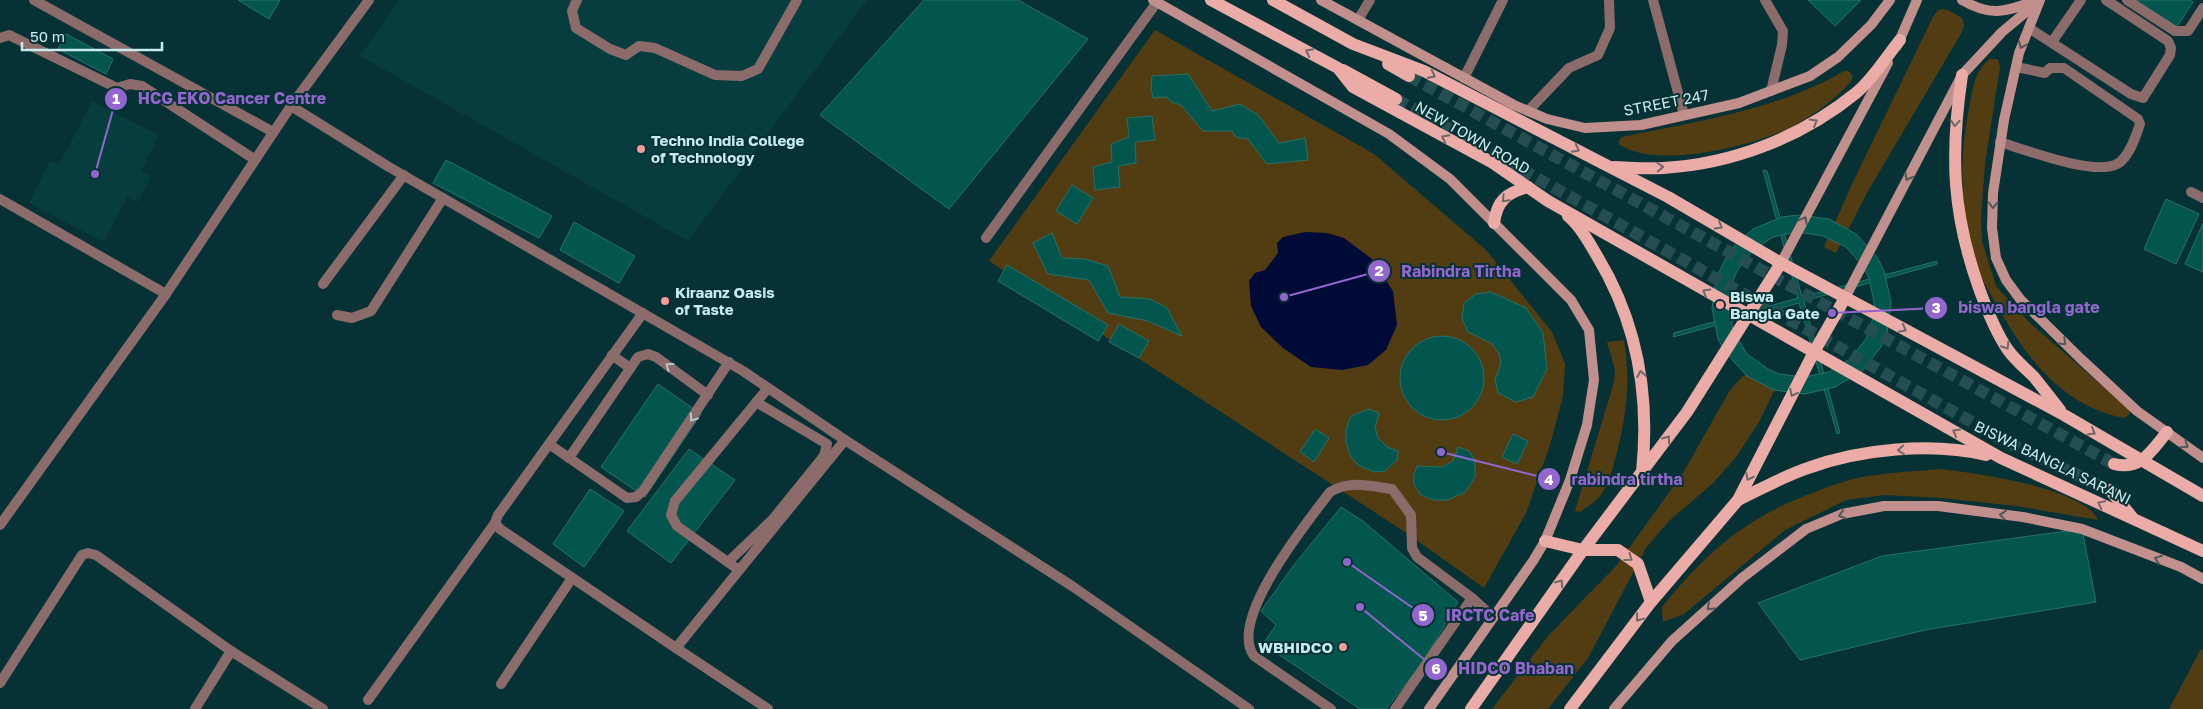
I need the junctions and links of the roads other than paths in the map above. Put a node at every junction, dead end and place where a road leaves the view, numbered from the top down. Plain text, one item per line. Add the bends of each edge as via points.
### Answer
1 (34, 0) edge
2 (370, 0) edge
3 (577, 0) edge
4 (1211, 0) edge
5 (1273, 0) edge
6 (1321, 0) edge
7 (1370, 0) edge
8 (1503, 0) edge
9 (1610, 0) edge
10 (1653, 0) edge
11 (1765, 0) edge
12 (1890, 0) edge
13 (1917, 0) edge
14 (1962, 0) edge
15 (2039, 0) edge
16 (2081, 0) edge
17 (2106, 0) edge
18 (2127, 0) edge
19 (793, 1) edge
20 (1155, 1) edge
21 (2203, 8) edge
22 (1358, 20) junction
23 (2029, 28) junction
24 (0, 38) edge
25 (1900, 40) junction
26 (2052, 42) junction
27 (1354, 44) junction
28 (2016, 67) junction
29 (1338, 68) junction
30 (1962, 75) junction
31 (1409, 76) tunnel mouth
32 (1464, 78) junction
33 (1770, 91) junction
34 (1396, 99) tunnel mouth
35 (291, 106) junction
36 (1528, 111) junction
37 (1684, 115) junction
38 (273, 132) junction
39 (2000, 142) junction
40 (254, 159) junction
41 (1611, 167) junction
42 (404, 176) junction
43 (1528, 187) junction
44 (2191, 192) dead end
45 (443, 198) junction
46 (2203, 198) edge
47 (0, 199) edge
48 (1548, 201) junction
49 (1494, 223) junction
50 (986, 238) dead end
51 (1781, 263) junction
52 (323, 284) dead end
53 (166, 294) junction
54 (1845, 298) junction
55 (643, 313) junction
56 (337, 315) dead end
57 (1748, 316) junction
58 (1814, 352) junction
59 (612, 355) junction
60 (729, 362) junction
61 (630, 368) junction
62 (768, 388) junction
63 (708, 395) junction
64 (756, 402) junction
65 (2064, 415) junction
66 (2167, 432) junction
67 (845, 440) junction
68 (549, 444) junction
69 (569, 458) junction
70 (2001, 458) junction
71 (2203, 458) edge
72 (2143, 461) junction
73 (2114, 464) tunnel mouth
74 (1642, 475) junction
75 (2110, 490) tunnel mouth
76 (2203, 496) edge
77 (1738, 500) junction
78 (2133, 520) junction
79 (495, 523) junction
80 (0, 525) edge
81 (1545, 541) junction
82 (1583, 550) junction
83 (2203, 552) edge
84 (728, 562) junction
85 (739, 570) junction
86 (572, 578) junction
87 (2203, 579) edge
88 (1472, 598) junction
89 (1651, 602) junction
90 (1493, 617) junction
91 (676, 648) junction
92 (231, 651) junction
93 (0, 684) edge
94 (501, 684) dead end
95 (368, 700) dead end
96 (195, 709) edge
97 (323, 709) edge
98 (768, 709) edge
99 (1248, 709) edge
100 (1331, 709) edge
101 (1395, 709) edge
102 (1429, 709) edge
103 (1471, 709) edge
104 (1570, 709) edge
105 (1615, 709) edge

1 - 38 street
2 - 35 street
3 - 19 street via 572,11 576,28 610,49 626,54 639,46 655,48 715,75 742,76 758,69
29 -> 4 main road, NEW TOWN ROAD
5 - 27 main road
6 - 22 street, STREET 247
7 - 22 street
8 - 32 street
9 - 36 street via 1610,28 1598,55 1569,68
10 - 37 street
11 - 33 street via 1783,31
12 - 33 street, STREET 247 via 1871,25 1838,58 1810,76
13 - 25 street
14 - 15 street via 1978,10 2007,11
15 - 23 street
15 - 30 street via 2002,32
16 - 26 street
17 - 26 street via 2168,41 2171,48 2170,55 2143,98 2130,94
18 - 21 street via 2175,31 2182,32 2188,30
20 - 49 street via 1389,134 1450,180
20 - 50 street
22 - 32 street, STREET 247
23 - 26 street
23 -> 28 street
24 - 40 street via 9,35 117,88 130,84 142,86
41 -> 25 main road via 1664,168 1716,161 1766,146 1814,122 1857,92
51 -> 25 street
27 - 31 main road
27 -> 41 main road via 1424,71
28 - 39 street
28 - 39 street via 2045,73 2050,68 2064,68 2138,119 2140,124 2124,158 2108,167 2089,168
29 - 34 main road
43 -> 29 main road, NEW TOWN ROAD via 1493,163 1353,87
30 -> 54 street
30 -> 65 main road via 1955,121 1954,169 1959,216 1970,262 1986,307 2007,349
32 - 36 street, STREET 247
33 - 37 street, STREET 247 via 1739,103
35 - 38 street
35 - 42 street
36 - 37 street, STREET 247 via 1584,128 1641,125
38 - 40 street
39 -> 66 street via 1992,228 1996,258 2006,280 2020,299 2081,359 2137,411
40 - 53 street
41 -> 51 main road via 1668,196
42 - 45 street
42 - 52 street
43 - 48 main road, NEW TOWN ROAD
43 -> 49 main road via 1512,192 1501,201
44 - 46 street
45 - 55 street
45 - 56 street via 372,310 352,318
47 - 53 street
57 -> 48 main road, NEW TOWN ROAD
74 -> 48 main road via 1644,400 1630,326 1606,270 1590,245 1573,220
49 - 81 street via 1570,300 1589,330 1594,380 1587,425 1570,480
51 - 54 main road
51 - 57 main road
53 - 80 street
54 - 58 main road
54 -> 65 main road
55 - 59 street
55 - 60 street
57 - 58 main road, BISWA BANGLA SARANI
74 -> 57 main road
70 -> 58 main road, BISWA BANGLA SARANI
58 -> 77 main road
59 - 61 street
59 - 68 street
60 - 62 street
60 - 63 street
63 -> 61 street via 648,354 638,357
61 - 69 street
62 - 64 street
62 - 67 street
63 -> 69 street via 643,492 636,497 627,498
64 - 84 street via 675,501 671,515 677,526
64 - 84 street via 828,447 773,519
65 -> 72 main road
66 -> 71 street
66 - 72 main road
67 - 85 street
67 - 99 street via 1072,586
68 - 69 street
68 - 79 street
70 -> 77 main road via 1969,451 1912,449 1876,452 1808,467
78 -> 70 main road, BISWA BANGLA SARANI
72 - 73 main road via 2126,466
72 - 76 main road
74 - 82 main road
75 - 78 main road
77 - 89 main road
78 - 83 main road, BISWA BANGLA SARANI
79 - 86 street
79 - 95 street
81 - 82 main road
81 - 90 street
82 -> 89 main road via 1618,550 1638,564
103 -> 82 main road
84 - 85 street
85 - 91 street
86 - 91 street
86 - 94 street
87 -> 105 street via 2082,529 2023,517 1938,506 1884,506 1842,514 1806,530 1742,578 1672,642
88 - 90 street
88 - 100 street via 1417,557 1412,548 1411,515 1392,489 1352,484 1341,485 1330,492 1277,564 1259,598 1248,641 1254,656
88 - 101 street
89 -> 104 main road
90 - 102 street
91 - 98 street
92 - 93 street via 96,555 88,553 82,555
92 - 96 street
92 - 97 street

